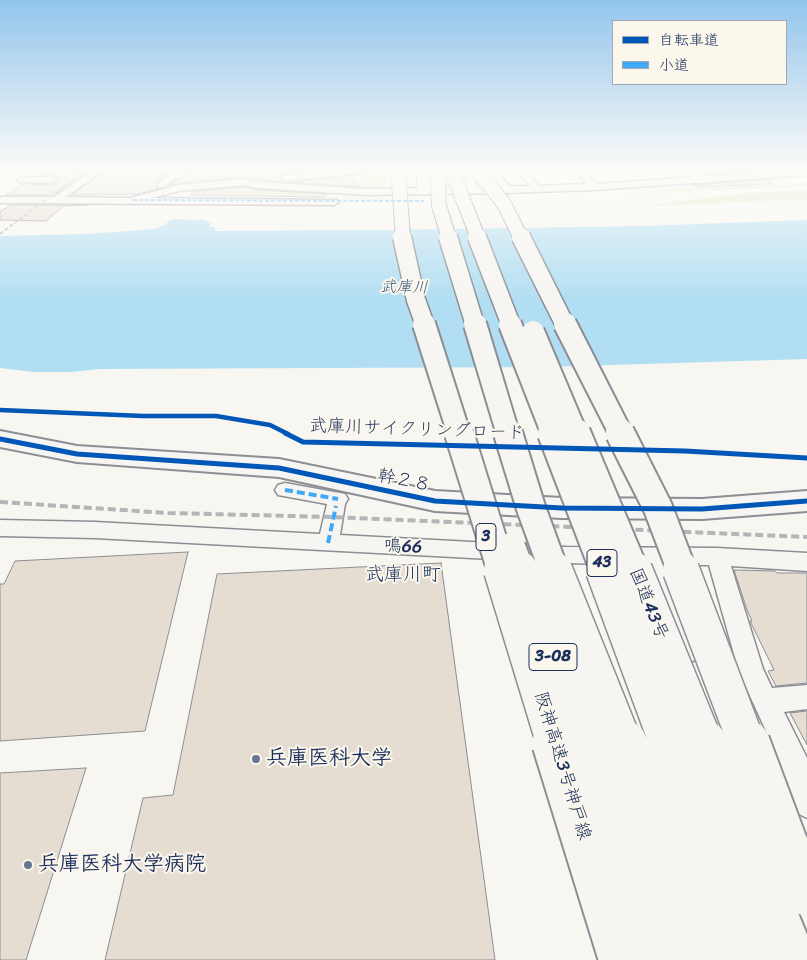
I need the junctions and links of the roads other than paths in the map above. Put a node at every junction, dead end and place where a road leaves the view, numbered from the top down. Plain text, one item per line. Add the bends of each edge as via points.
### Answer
1 (398, 213) edge
2 (400, 213) edge
3 (440, 213) edge
4 (468, 213) edge
5 (482, 213) edge
6 (508, 213) edge
7 (436, 358) junction
8 (0, 439) edge
9 (285, 490) dead end
10 (807, 501) edge
11 (0, 528) edge
12 (328, 543) junction
13 (566, 555) junction
14 (653, 557) junction
15 (716, 557) junction
16 (807, 562) edge
17 (807, 697) edge
18 (765, 701) junction
19 (807, 789) edge
20 (807, 803) edge
21 (807, 893) edge
22 (612, 960) edge
23 (622, 960) edge
24 (634, 960) edge
25 (661, 960) edge
26 (708, 960) edge
27 (747, 960) edge
28 (793, 960) edge

1 - 22 highway, 阪神高速3号神戸線 / 3, bridge via 413,299
2 - 7 highway, 阪神高速3号神戸線 / 3, bridge via 416,300
3 - 26 highway, bridge via 531,508 689,904
4 - 27 highway, 国道43号 / 43, bridge via 603,566
5 - 28 highway, 国道43号 / 43, bridge via 632,566
6 - 21 highway, bridge via 658,508 784,842
7 - 23 highway, 阪神高速3号神戸線 / 3, bridge
7 - 25 highway, 3-08, bridge via 528,588
8 - 10 street, 幹２８ via 76,454 279,468 434,501 562,508 702,509
9 - 12 street via 337,502
11 - 12 street, 鳴66
12 - 13 street, 鳴66
13 - 14 street, 鳴66
13 - 24 street via 596,635 615,760
14 - 15 street, 鳴66
14 - 20 street via 709,685
15 - 16 street, 鳴66
15 - 18 street via 751,672
17 - 18 street
18 - 19 street

